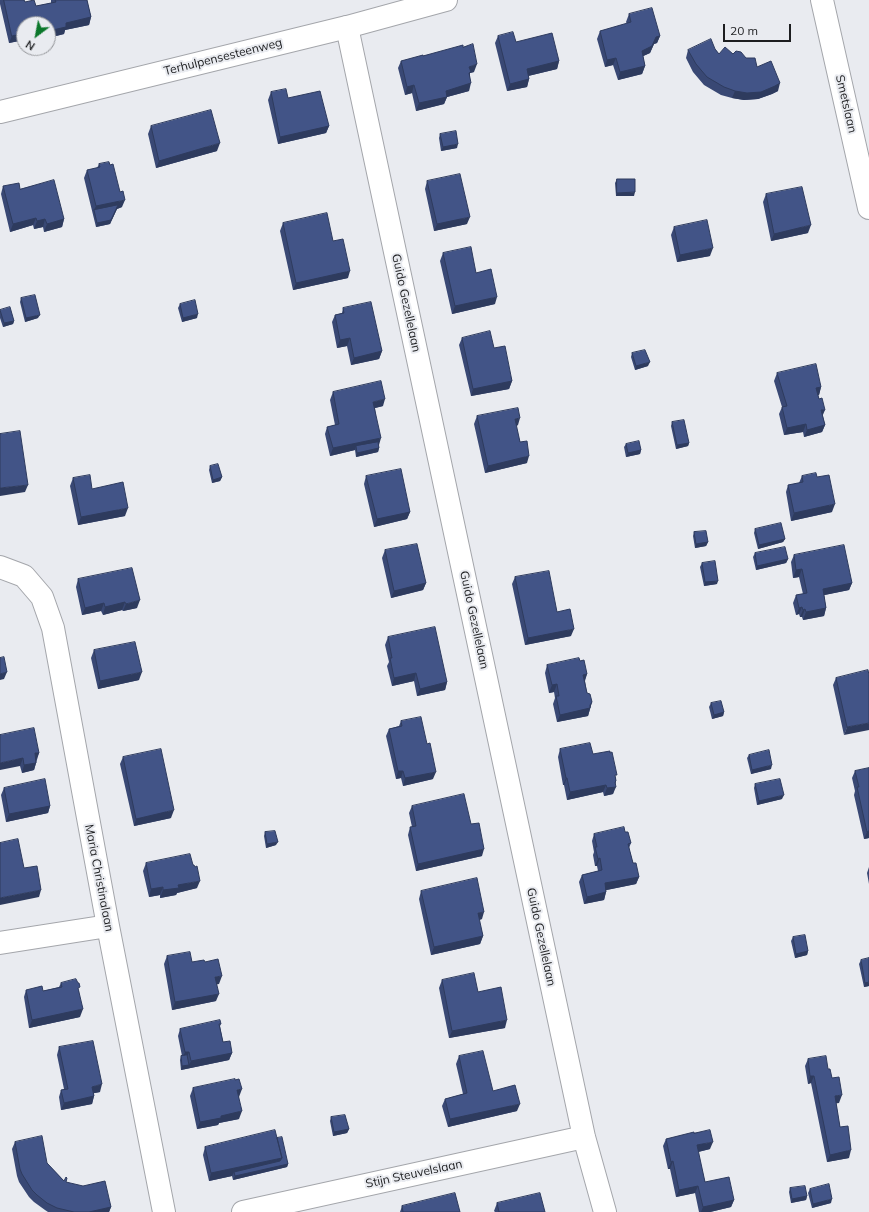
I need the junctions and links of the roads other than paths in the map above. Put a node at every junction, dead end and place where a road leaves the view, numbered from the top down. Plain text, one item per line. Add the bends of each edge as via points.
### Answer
1 (446, 0) edge
2 (822, 0) edge
3 (405, 6) edge
4 (347, 27) junction
5 (0, 112) edge
6 (869, 208) edge
7 (0, 567) edge
8 (108, 926) junction
9 (0, 943) edge
10 (584, 1137) junction
11 (164, 1212) edge
12 (243, 1212) edge
13 (605, 1212) edge

1 - 3 street, Terhulpensesteenweg
2 - 6 street, Smetslaan
3 - 4 street, Terhulpensesteenweg
4 - 5 street, Terhulpensesteenweg
4 - 10 street, Guido Gezellelaan
7 - 8 street, Maria Christinalaan via 24,576 42,597 53,628
8 - 9 street
8 - 11 street, Maria Christinalaan
10 - 12 street, Stijn Steuvelslaan
10 - 13 street, Guido Gezellelaan

